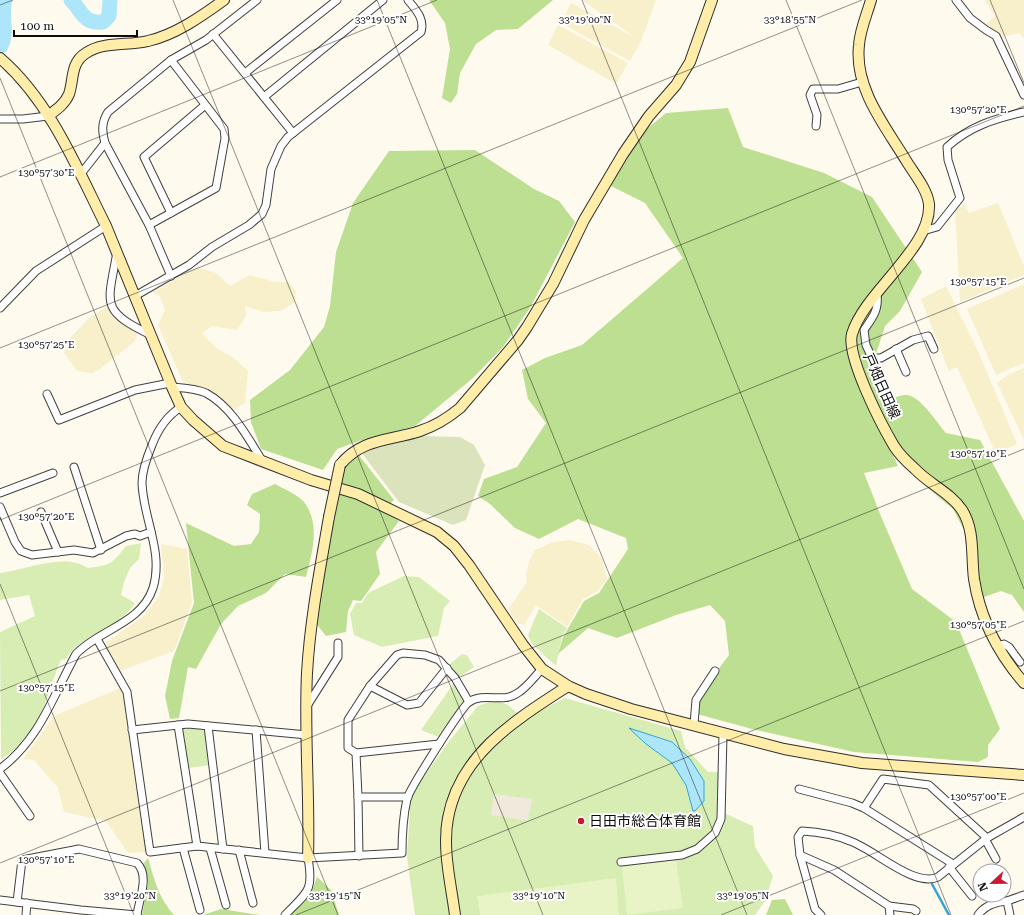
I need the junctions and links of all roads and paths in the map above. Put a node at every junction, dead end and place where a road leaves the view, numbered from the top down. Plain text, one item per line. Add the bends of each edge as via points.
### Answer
1 (224, 0) edge
2 (257, 0) edge
3 (337, 0) edge
4 (383, 0) edge
5 (408, 0) edge
6 (712, 0) edge
7 (871, 0) edge
8 (956, 0) edge
9 (213, 34) junction
10 (2, 60) edge
11 (171, 60) junction
12 (246, 73) junction
13 (862, 82) junction
14 (1024, 95) edge
15 (264, 97) junction
16 (204, 106) junction
17 (1024, 112) edge
18 (48, 116) junction
19 (0, 119) edge
20 (816, 126) dead end
21 (293, 133) junction
22 (105, 143) junction
23 (80, 175) junction
24 (171, 214) junction
25 (149, 225) junction
26 (106, 226) junction
27 (923, 231) junction
28 (117, 252) junction
29 (172, 276) junction
30 (877, 294) junction
31 (135, 296) junction
32 (0, 308) edge
33 (151, 336) junction
34 (896, 349) junction
35 (934, 349) dead end
36 (906, 372) dead end
37 (171, 385) junction
38 (47, 394) dead end
39 (181, 407) junction
40 (263, 462) junction
41 (74, 468) dead end
42 (53, 473) dead end
43 (0, 493) edge
44 (0, 507) edge
45 (41, 512) dead end
46 (151, 532) junction
47 (101, 550) junction
48 (58, 552) junction
49 (98, 639) junction
50 (338, 643) dead end
51 (998, 646) junction
52 (1020, 662) dead end
53 (447, 668) junction
54 (542, 669) junction
55 (715, 671) dead end
56 (1024, 683) edge
57 (370, 686) junction
58 (568, 686) junction
59 (469, 702) junction
60 (307, 706) junction
61 (694, 724) junction
62 (178, 725) junction
63 (208, 726) junction
64 (132, 730) junction
65 (256, 730) junction
66 (723, 734) junction
67 (307, 735) junction
68 (439, 744) junction
69 (356, 753) junction
70 (0, 769) edge
71 (0, 773) edge
72 (1024, 775) edge
73 (799, 789) dead end
74 (358, 797) junction
75 (408, 797) junction
76 (864, 808) junction
77 (30, 816) dead end
78 (1024, 817) edge
79 (986, 839) junction
80 (196, 846) junction
81 (183, 848) junction
82 (210, 848) junction
83 (223, 849) junction
84 (239, 850) junction
85 (265, 853) junction
86 (359, 856) junction
87 (800, 856) junction
88 (308, 858) junction
89 (996, 859) dead end
90 (621, 862) dead end
91 (951, 866) junction
92 (1024, 895) edge
93 (972, 896) dead end
94 (1012, 899) edge
95 (0, 900) edge
96 (17, 902) junction
97 (27, 903) junction
98 (253, 903) dead end
99 (994, 903) edge
100 (1007, 903) edge
101 (226, 905) dead end
102 (888, 906) junction
103 (200, 910) dead end
104 (916, 911) dead end
105 (80, 913) edge
106 (26, 915) edge
107 (137, 915) edge
108 (285, 915) edge
109 (455, 915) edge
110 (821, 915) edge
111 (890, 915) edge
112 (978, 915) edge
113 (1010, 915) edge

1 - 18 street via 163,36 148,41 103,46 83,54 71,78 69,94 62,105
2 - 9 street
3 - 12 street
4 - 15 street
5 - 21 street via 424,24 421,32
6 - 60 street, bridge via 690,62 676,86 649,116 623,154 584,220 553,284 518,340 450,417 420,431 365,445 349,454 340,465 329,517 309,647
7 - 13 street, 戸畑日田線 via 859,43
8 - 14 street via 970,18 996,36
9 - 11 street
9 - 12 street
10 - 18 street via 22,79
11 - 16 street
11 - 22 street via 108,112 102,131
12 - 15 street
13 - 20 street via 838,89 813,89 810,95 817,116
13 - 27 street, 戸畑日田線 via 876,113 927,195 929,213
15 - 21 street
16 - 24 street via 144,157
16 - 24 street via 224,129 225,138 216,188
17 - 27 street via 986,122 962,134 946,147 960,198 937,227
18 - 19 street via 23,120
18 - 23 street
21 - 29 street via 282,146 271,169 266,205 262,214 250,225 212,246
22 - 23 street
22 - 25 street
23 - 26 street
24 - 25 street
25 - 29 street
26 - 28 street
26 - 32 street via 36,271
27 - 30 street, 戸畑日田線
28 - 31 street
28 - 33 street via 109,293 111,307 117,316
29 - 31 street
30 - 34 street via 876,312 864,330 866,345 872,358 881,358
30 - 51 street, 戸畑日田線 via 861,314 852,334 851,346 856,365 895,447 916,471 952,499 966,516 971,530 977,598 984,619
31 - 33 street
33 - 37 street
34 - 35 street via 928,336
34 - 36 street
37 - 38 street via 135,390 59,420
37 - 39 street
37 - 40 street via 193,389 215,399 231,414
39 - 40 street via 207,434 223,446
39 - 46 street via 167,417 145,460 142,483
40 - 54 street via 358,494 437,532 454,546 469,565
41 - 47 street
42 - 43 street
44 - 48 street via 21,551 32,555
45 - 48 street
46 - 47 street via 140,536 126,536
46 - 49 street via 157,566 152,588 145,603 117,628
47 - 48 street via 93,553 74,550
49 - 64 street via 127,692
49 - 70 street via 84,646 76,654 36,732 9,763
50 - 60 street via 338,657
51 - 52 street via 1004,644 1009,647
51 - 56 street, 戸畑日田線
53 - 57 street via 439,660 425,655 403,653 397,655
53 - 57 street via 419,703 413,705 407,706
53 - 59 street
54 - 58 street
54 - 59 street via 516,695 483,697
55 - 61 street via 696,700
57 - 69 street via 348,720 348,748
58 - 61 street via 631,709
58 - 109 street via 520,717 497,736 477,755 461,779 448,818 447,841
59 - 68 street
60 - 67 street
61 - 66 street
62 - 63 street
62 - 64 street
62 - 80 street
63 - 65 street
63 - 83 street
64 - 81 street via 150,852
65 - 67 street
65 - 85 street
66 - 72 street via 784,749 862,763
66 - 90 street via 721,819 715,833 697,849 682,855
67 - 88 street via 310,809
68 - 69 street
68 - 75 street
69 - 74 street
71 - 77 street
73 - 76 street
74 - 75 street
74 - 86 street
75 - 86 street via 403,822 402,854
76 - 79 street via 883,779 929,785
76 - 91 street
78 - 79 street
79 - 89 street
79 - 91 street
80 - 81 street
80 - 82 street
81 - 103 street
82 - 83 street
82 - 101 street
83 - 84 street
84 - 85 street
84 - 98 street
85 - 88 street
86 - 88 street
87 - 91 street via 798,837 802,831 851,841 912,875 925,879 932,880
87 - 102 street via 834,870
87 - 110 street via 816,909
88 - 108 street via 310,887
91 - 93 street
92 - 94 street
95 - 96 street
96 - 97 street
96 - 107 street via 22,860 79,849 137,863 142,868 143,882
97 - 105 street
97 - 106 street
99 - 112 street
100 - 113 street
102 - 104 street
102 - 111 street
105 - 107 street

